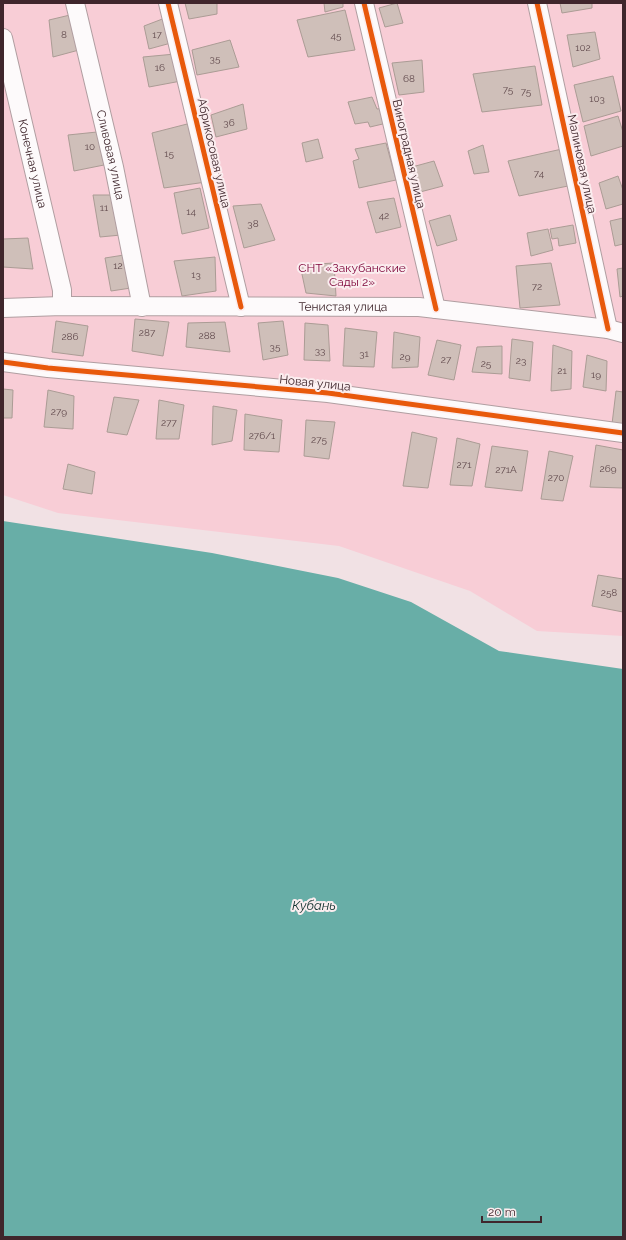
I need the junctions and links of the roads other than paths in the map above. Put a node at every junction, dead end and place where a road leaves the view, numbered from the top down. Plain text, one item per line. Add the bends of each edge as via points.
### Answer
1 (75, 3) edge
2 (168, 3) edge
3 (364, 3) edge
4 (537, 3) edge
5 (3, 38) edge
6 (62, 298) junction
7 (142, 307) junction
8 (241, 307) junction
9 (3, 308) edge
10 (436, 309) junction
11 (615, 331) edge
12 (3, 362) edge
13 (623, 433) edge

1 - 7 street, Сливовая улица via 114,167
2 - 8 street, Абрикосовая улица
3 - 10 street, Виноградная улица
4 - 11 street, Малиновая улица
5 - 6 street, Конечная улица
6 - 7 street, Тенистая улица
6 - 9 street, Тенистая улица
7 - 8 street, Тенистая улица
8 - 10 street, Тенистая улица
10 - 11 street, Тенистая улица
12 - 13 street, Новая улица via 328,393

